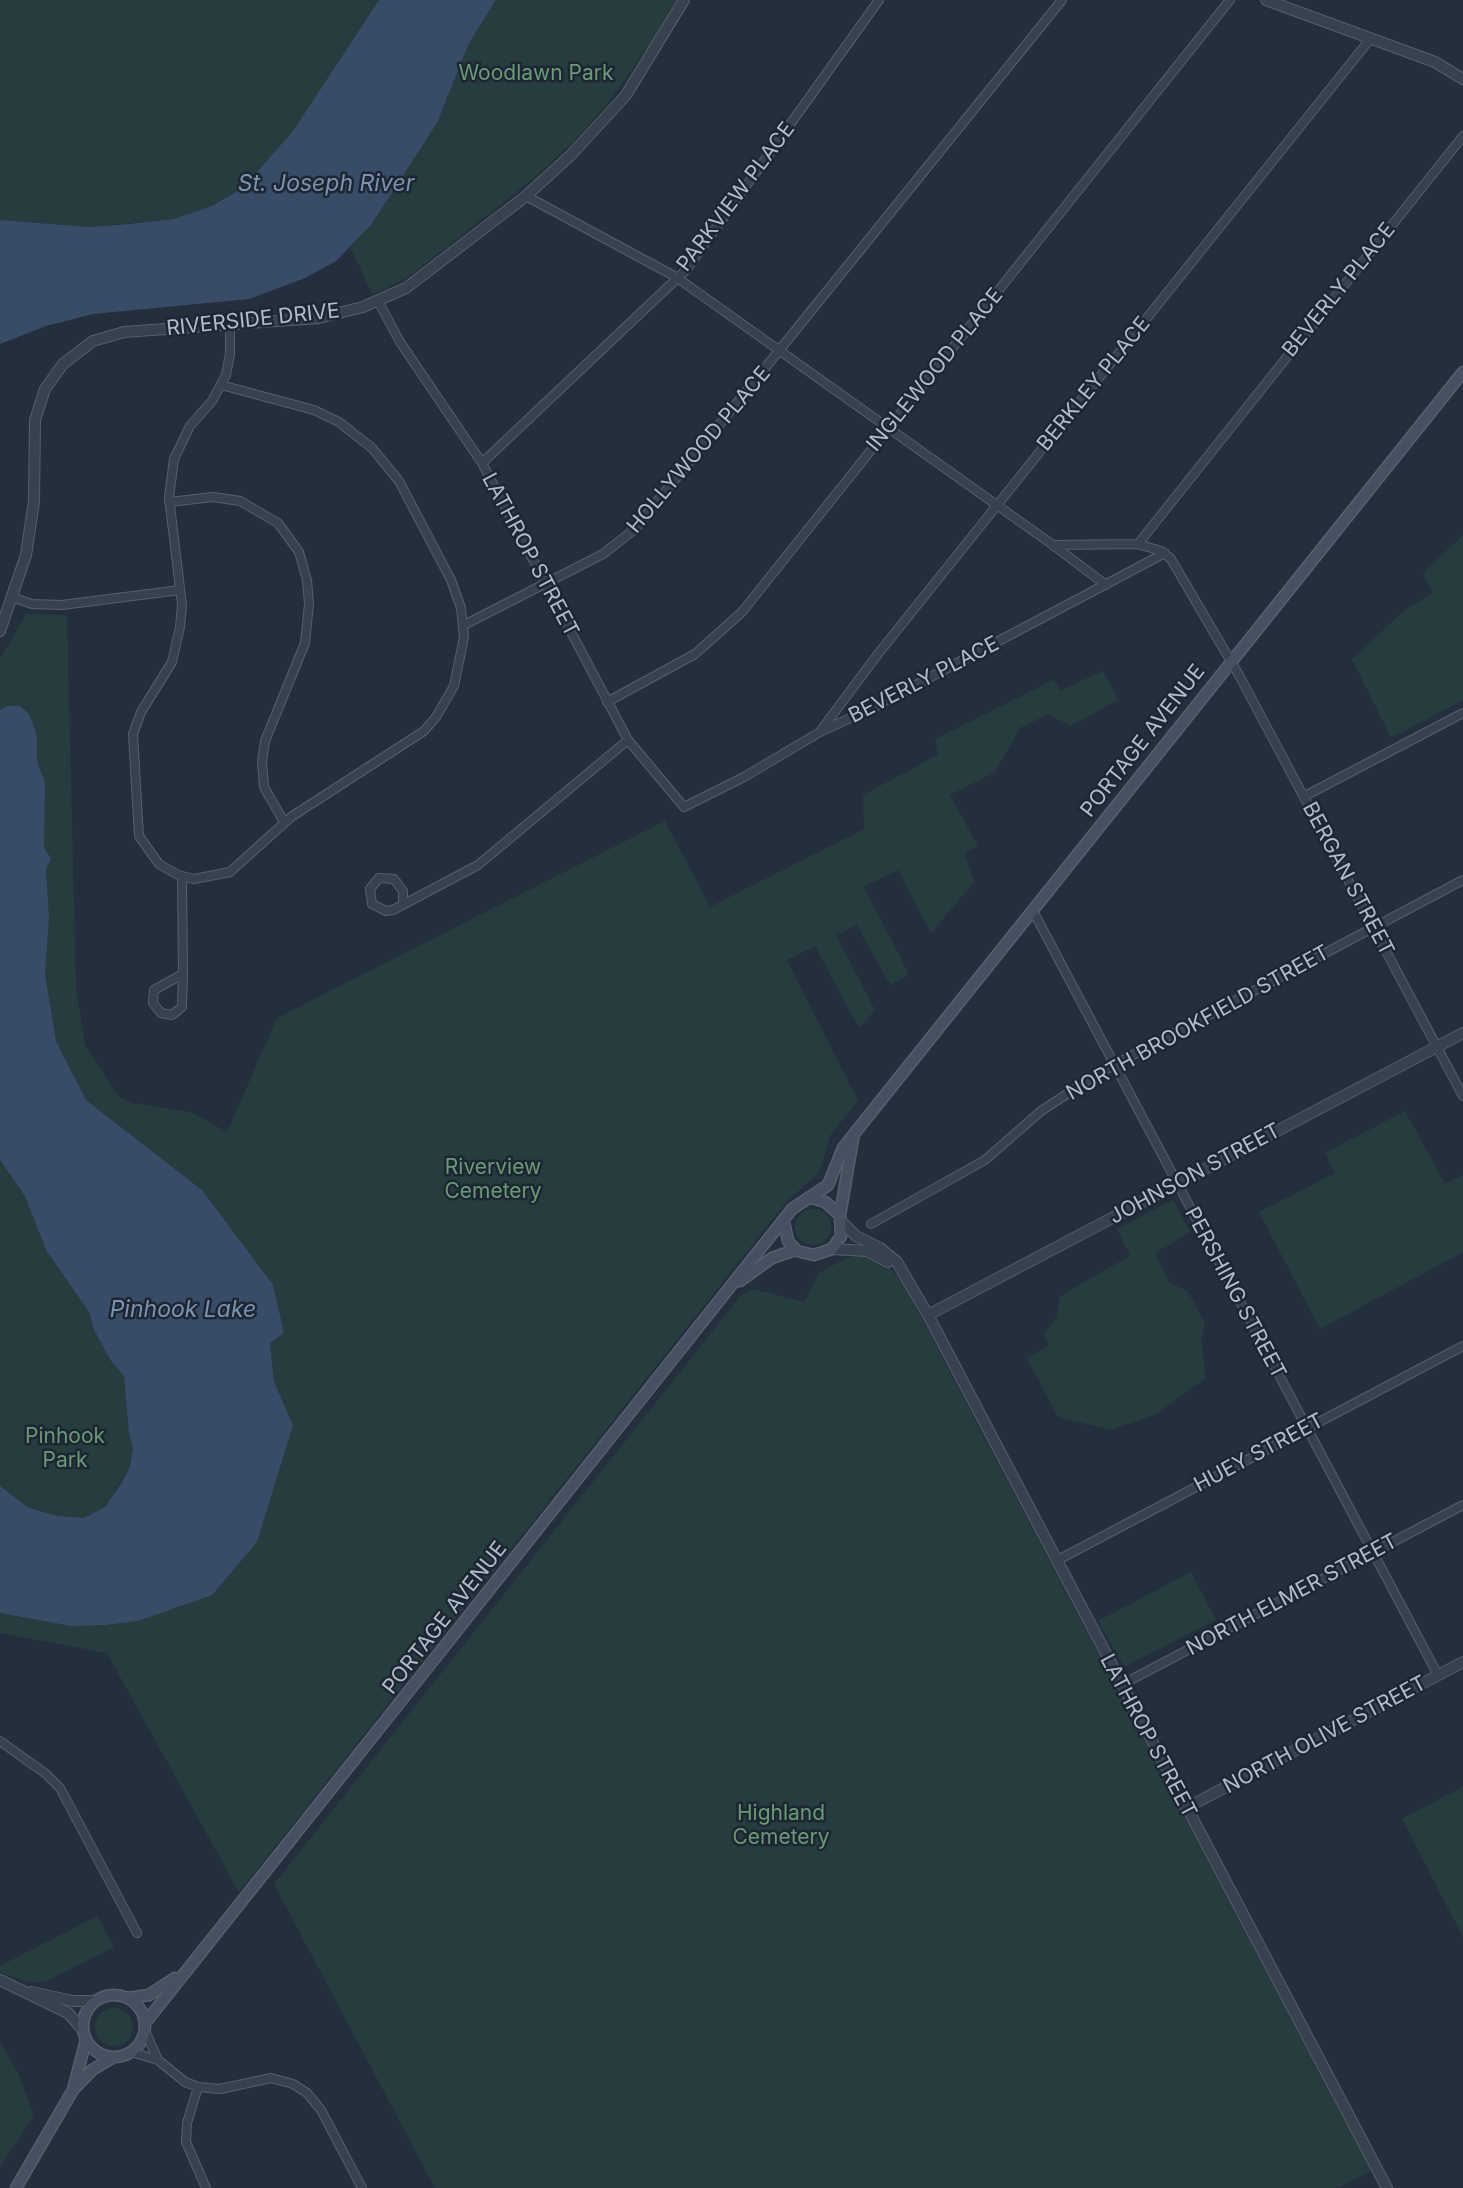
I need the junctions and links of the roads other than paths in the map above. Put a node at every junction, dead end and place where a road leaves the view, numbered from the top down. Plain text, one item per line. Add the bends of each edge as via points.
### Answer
1 (684, 0) edge
2 (879, 0) edge
3 (1062, 0) edge
4 (1230, 0) edge
5 (1272, 1) edge
6 (1371, 38) junction
7 (1463, 79) edge
8 (1463, 136) edge
9 (526, 195) junction
10 (676, 276) junction
11 (378, 301) junction
12 (230, 324) junction
13 (782, 351) junction
14 (1463, 372) edge
15 (221, 385) junction
16 (889, 428) junction
17 (482, 463) junction
18 (169, 502) junction
19 (998, 506) junction
20 (1138, 544) junction
21 (1054, 545) junction
22 (1165, 553) junction
23 (545, 583) junction
24 (1106, 585) junction
25 (180, 590) junction
26 (14, 598) junction
27 (464, 625) junction
28 (0, 631) edge
29 (1230, 662) junction
30 (607, 702) junction
31 (1463, 713) edge
32 (820, 732) junction
33 (628, 740) junction
34 (1305, 796) junction
35 (684, 807) joint
36 (284, 822) junction
37 (182, 876) junction
38 (1463, 880) edge
39 (403, 902) junction
40 (1033, 911) junction
41 (1374, 928) junction
42 (183, 974) junction
43 (1463, 1033) edge
44 (1437, 1047) junction
45 (1114, 1064) junction
46 (1463, 1096) edge
47 (854, 1134) junction
48 (1178, 1184) junction
49 (812, 1198) junction
50 (841, 1218) junction
51 (784, 1222) junction
52 (871, 1224) dead end
53 (832, 1249) junction
54 (795, 1250) junction
55 (909, 1283) junction
56 (732, 1287) junction
57 (928, 1315) junction
58 (1463, 1346) edge
59 (1307, 1428) junction
60 (1463, 1505) edge
61 (1373, 1552) junction
62 (1056, 1561) junction
63 (1463, 1662) edge
64 (1438, 1675) junction
65 (1121, 1685) junction
66 (0, 1741) edge
67 (1186, 1808) junction
68 (137, 1933) dead end
69 (185, 1970) junction
70 (0, 1980) edge
71 (27, 1992) junction
72 (128, 1998) junction
73 (95, 2001) junction
74 (145, 2027) junction
75 (85, 2035) junction
76 (131, 2052) junction
77 (114, 2057) junction
78 (158, 2060) junction
79 (198, 2087) junction
80 (73, 2090) junction
81 (16, 2188) edge
82 (206, 2188) edge
83 (362, 2188) edge
84 (1387, 2188) edge

1 - 9 street, RIVERSIDE DRIVE via 626,94 571,155
2 - 10 street, PARKVIEW PLACE via 686,271
3 - 13 street, HOLLYWOOD PLACE
4 - 16 street, INGLEWOOD PLACE
5 - 6 street
6 - 7 street via 1435,62
6 - 19 street, BERKLEY PLACE
8 - 20 street, BEVERLY PLACE
9 - 10 street
9 - 11 street, RIVERSIDE DRIVE via 424,276
10 - 13 street
10 - 17 street, PARKVIEW PLACE
11 - 12 street, RIVERSIDE DRIVE via 319,318
11 - 17 street, LATHROP STREET via 400,342
12 - 15 street via 230,354
12 - 26 street, RIVERSIDE DRIVE via 107,336 79,350 53,376 35,420 31,527
13 - 16 street
13 - 23 street, HOLLYWOOD PLACE via 635,529 603,554
14 - 29 main road, PORTAGE AVENUE
15 - 18 street via 181,442 170,479
15 - 27 street via 314,410 339,422 372,449 399,481 419,517 456,591
16 - 19 street
16 - 30 street, INGLEWOOD PLACE via 736,619 695,654
17 - 23 street, LATHROP STREET
18 - 25 street
18 - 36 street via 213,497 240,501 278,523 305,566 309,604 305,643 265,741 261,762 264,787
19 - 21 street
19 - 32 street, BERKLEY PLACE
20 - 21 street
20 - 22 street
21 - 24 street
22 - 24 street, BEVERLY PLACE
22 - 29 street, BERGAN STREET
23 - 27 street, HOLLYWOOD PLACE
23 - 30 street, LATHROP STREET
24 - 32 street, BEVERLY PLACE
25 - 26 street via 62,605
25 - 37 street via 180,627 174,653 141,712 133,742 139,836 149,855
26 - 28 street, RIVERSIDE DRIVE
27 - 36 street via 463,655 454,686 424,731
29 - 34 street, BERGAN STREET
29 - 40 main road, PORTAGE AVENUE
30 - 33 street, LATHROP STREET
31 - 34 street
32 - 35 street, BEVERLY PLACE
33 - 35 street, LATHROP STREET
33 - 39 street via 485,860
34 - 41 street, BERGAN STREET
36 - 37 street via 230,872 206,879
37 - 42 street
38 - 41 street, NORTH BROOKFIELD STREET
39 - 39 street via 403,891 394,878 379,878 370,890 372,904 378,909 393,909
40 - 45 street, PERSHING STREET
40 - 47 main road, PORTAGE AVENUE
41 - 44 street, BERGAN STREET
41 - 45 street, NORTH BROOKFIELD STREET
42 - 42 street via 154,989 153,1003 161,1013 172,1015 182,1007
43 - 44 street, JOHNSON STREET
44 - 46 street, BERGAN STREET
44 - 48 street, JOHNSON STREET
45 - 48 street, PERSHING STREET
45 - 52 street, NORTH BROOKFIELD STREET via 1060,1097 962,1175
47 - 49 main road, PORTAGE AVENUE via 828,1185
47 - 50 main road, PORTAGE AVENUE
48 - 57 street, JOHNSON STREET
48 - 59 street, PERSHING STREET
49 - 50 main road via 825,1202
49 - 51 main road via 797,1204
50 - 53 main road via 841,1236
50 - 55 street, LATHROP STREET via 856,1236 897,1262
51 - 54 main road
51 - 56 main road, PORTAGE AVENUE
53 - 54 main road via 814,1255
53 - 55 street, LATHROP STREET via 880,1256
54 - 56 main road, PORTAGE AVENUE via 764,1264
55 - 57 street, LATHROP STREET
56 - 69 main road, PORTAGE AVENUE via 219,1934
57 - 62 street, LATHROP STREET
58 - 59 street, HUEY STREET
59 - 61 street, PERSHING STREET
59 - 62 street, HUEY STREET
60 - 61 street, NORTH ELMER STREET
61 - 64 street, PERSHING STREET
61 - 65 street, NORTH ELMER STREET
62 - 65 street, LATHROP STREET
63 - 64 street, NORTH OLIVE STREET
64 - 67 street, NORTH OLIVE STREET
65 - 67 street, LATHROP STREET
66 - 68 street via 60,1788
67 - 84 street, LATHROP STREET
69 - 72 main road, PORTAGE AVENUE via 149,1995
69 - 74 main road, PORTAGE AVENUE
70 - 71 street
71 - 73 street
71 - 75 street via 68,2013
72 - 73 main road via 111,1995
72 - 74 main road via 136,2004
73 - 75 main road via 85,2014
74 - 76 main road
74 - 78 street
75 - 77 main road via 98,2052
75 - 80 main road
76 - 77 main road
76 - 78 street
77 - 80 main road via 92,2070
78 - 79 street
79 - 82 street via 186,2142
79 - 83 street via 220,2089 259,2078 298,2087 321,2110
80 - 81 main road

